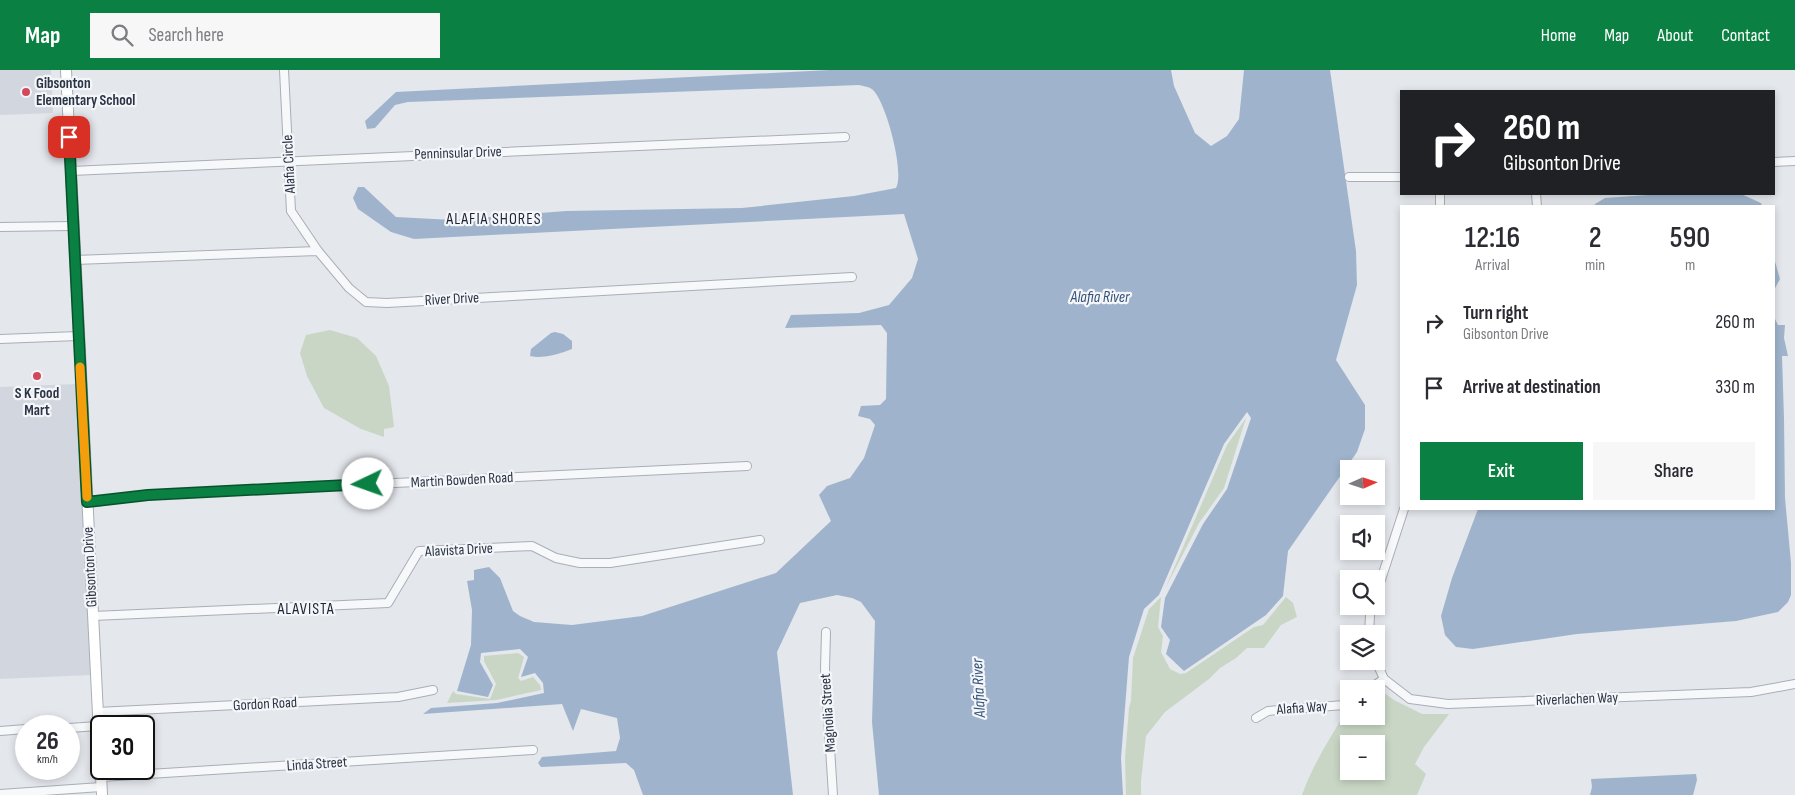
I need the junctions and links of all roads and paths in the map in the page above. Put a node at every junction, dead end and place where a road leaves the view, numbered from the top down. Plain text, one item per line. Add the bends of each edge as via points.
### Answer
1 (66, 70) edge
2 (284, 70) edge
3 (845, 137) dead end
4 (289, 160) junction
5 (1775, 162) edge
6 (1795, 162) edge
7 (71, 171) junction
8 (1349, 177) dead end
9 (1400, 177) edge
10 (73, 226) junction
11 (0, 227) edge
12 (318, 251) junction
13 (75, 260) junction
14 (852, 277) dead end
15 (78, 336) junction
16 (0, 339) edge
17 (747, 466) dead end
18 (87, 502) junction
19 (1404, 510) edge
20 (760, 540) dead end
21 (1384, 570) edge
22 (93, 616) junction
23 (826, 632) dead end
24 (1380, 670) edge
25 (1384, 679) joint
26 (1795, 684) edge
27 (433, 690) dead end
28 (1340, 705) edge
29 (98, 712) joint
30 (1256, 718) dead end
31 (15, 730) edge
32 (0, 731) edge
33 (533, 750) dead end
34 (101, 786) edge
35 (0, 794) edge
36 (833, 795) edge

1 - 7 main road, Gibsonton Drive
2 - 4 street, Alafia Circle
3 - 4 street, Penninsular Drive
4 - 7 street, Penninsular Drive
4 - 12 street, Alafia Circle via 291,211
5 - 6 street
7 - 10 main road, Gibsonton Drive
8 - 9 street
10 - 11 street
10 - 13 main road, Gibsonton Drive
12 - 13 street
12 - 14 street, River Drive via 349,288 366,302
13 - 15 main road, Gibsonton Drive
15 - 16 street
15 - 18 main road, Gibsonton Drive
17 - 18 street, Martin Bowden Road via 148,495
18 - 22 main road, Gibsonton Drive
19 - 21 street
20 - 22 street, Alavista Drive via 610,563 580,564 556,558 532,546 418,551 388,603
22 - 29 main road, Gibsonton Drive
23 - 36 street, Magnolia Street via 825,669
24 - 25 street, Riverlachen Way
25 - 26 street, Riverlachen Way via 1410,699 1448,704 1752,692
27 - 29 street, Gordon Road via 398,697
28 - 30 street, Alafia Way via 1268,710
31 - 32 street
33 - 34 street, Linda Street
34 - 35 street, Linda Street

